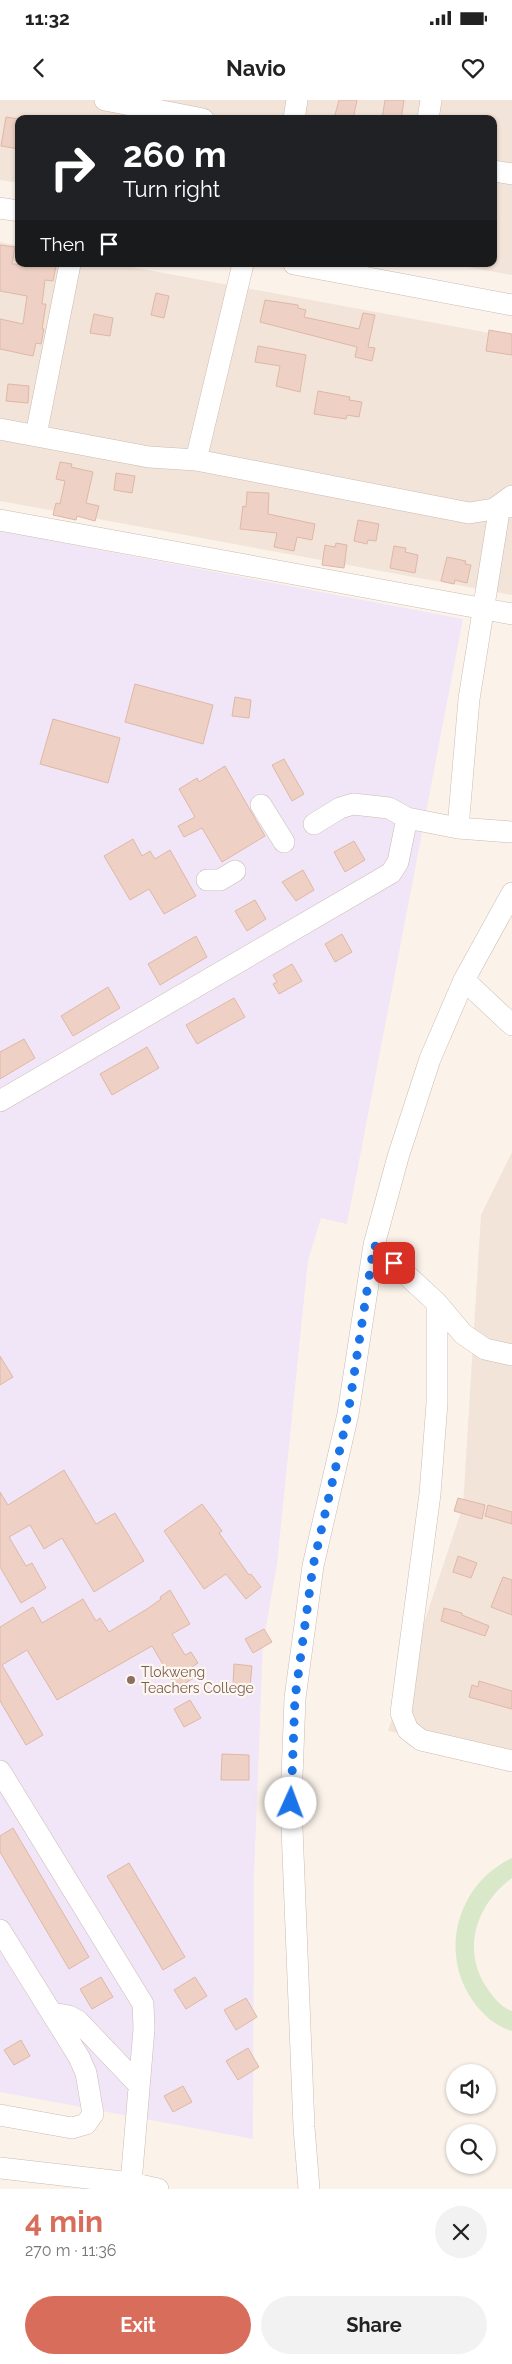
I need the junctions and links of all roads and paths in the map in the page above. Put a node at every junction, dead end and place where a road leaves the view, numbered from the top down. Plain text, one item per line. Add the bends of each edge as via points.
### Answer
1 (105, 100) edge
2 (297, 100) edge
3 (431, 100) edge
4 (174, 107) edge
5 (193, 115) edge
6 (295, 115) edge
7 (429, 115) edge
8 (497, 172) edge
9 (512, 174) edge
10 (0, 208) edge
11 (15, 211) edge
12 (69, 267) edge
13 (242, 267) edge
14 (310, 267) edge
15 (512, 305) edge
16 (0, 429) edge
17 (36, 435) junction
18 (196, 460) junction
19 (508, 503) edge
20 (0, 520) edge
21 (485, 609) junction
22 (512, 614) edge
23 (261, 805) dead end
24 (407, 818) junction
25 (314, 824) dead end
26 (458, 828) junction
27 (512, 832) edge
28 (284, 842) dead end
29 (235, 871) dead end
30 (207, 880) dead end
31 (512, 894) edge
32 (464, 980) junction
33 (512, 1025) edge
34 (0, 1101) edge
35 (374, 1245) junction
36 (437, 1303) junction
37 (512, 1355) edge
38 (512, 1760) edge
39 (0, 1770) edge
40 (0, 1930) edge
41 (52, 2013) junction
42 (139, 2085) junction
43 (0, 2115) edge
44 (0, 2168) edge
45 (132, 2183) junction
46 (158, 2189) edge
47 (309, 2189) edge

1 - 4 street
2 - 6 street
3 - 7 street
4 - 5 street
8 - 9 street
10 - 11 street
12 - 17 street
13 - 18 street
14 - 15 street
16 - 17 street
17 - 18 street via 148,457
18 - 19 street via 469,513 487,511
19 - 21 street
20 - 21 street
21 - 22 street
21 - 26 street via 469,699
23 - 28 street
24 - 25 street via 389,808 353,804
24 - 26 street
24 - 34 street via 398,862 391,873
26 - 27 street
29 - 30 street via 220,880
31 - 32 street
32 - 33 street
32 - 35 street via 430,1059
35 - 36 street
35 - 47 street via 348,1414 313,1566 295,1698 291,1803
36 - 37 street via 470,1339 485,1349
36 - 38 street via 437,1403 430,1494 401,1713 408,1730 421,1740
39 - 42 street via 142,2004 144,2029
40 - 41 street
41 - 42 street via 78,2021
41 - 43 street via 86,2073 92,2117 82,2126 72,2128
42 - 45 street
44 - 45 street
45 - 46 street

